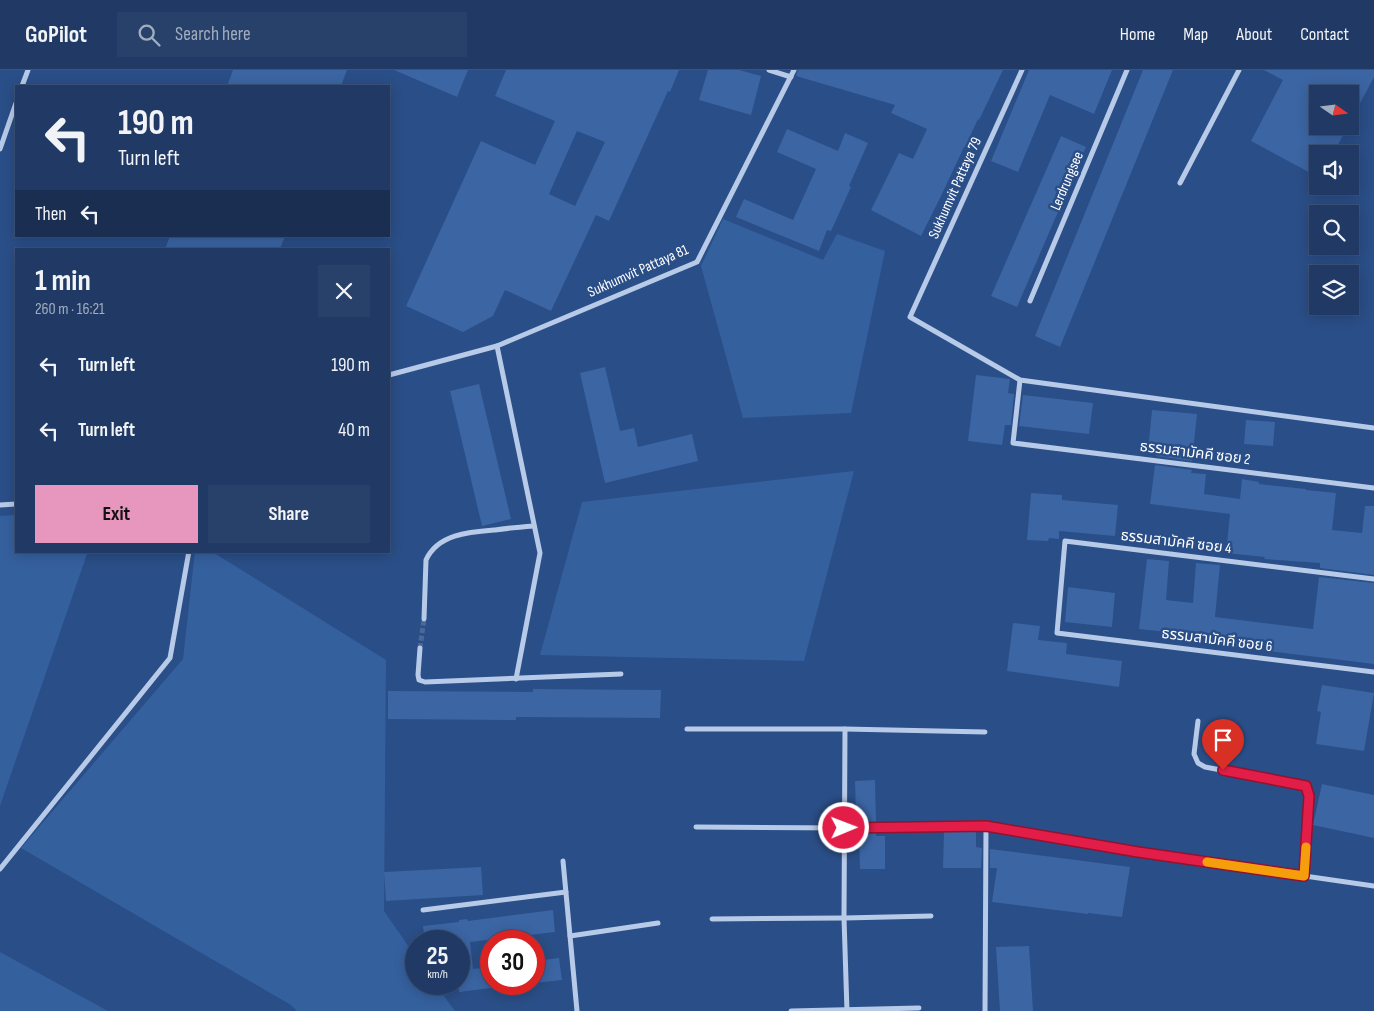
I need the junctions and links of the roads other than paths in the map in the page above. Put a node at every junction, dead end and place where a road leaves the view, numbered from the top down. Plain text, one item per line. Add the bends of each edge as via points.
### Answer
1 (28, 70) edge
2 (769, 70) edge
3 (794, 70) edge
4 (1022, 70) edge
5 (1127, 70) edge
6 (1239, 70) edge
7 (791, 77) junction
8 (22, 85) edge
9 (15, 106) edge
10 (0, 149) edge
11 (1180, 184) dead end
12 (1030, 301) dead end
13 (497, 346) junction
14 (390, 375) edge
15 (1020, 380) junction
16 (1374, 428) edge
17 (1374, 488) edge
18 (15, 504) edge
19 (0, 505) edge
20 (534, 526) junction
21 (189, 553) edge
22 (1374, 579) edge
23 (424, 619) tunnel mouth
24 (1057, 632) joint
25 (420, 648) tunnel mouth
26 (1374, 672) edge
27 (621, 674) dead end
28 (516, 679) junction
29 (1198, 721) dead end
30 (687, 729) dead end
31 (844, 729) junction
32 (985, 732) dead end
33 (986, 826) junction
34 (696, 827) dead end
35 (844, 828) junction
36 (563, 861) dead end
37 (0, 869) edge
38 (1304, 876) junction
39 (1374, 886) edge
40 (566, 892) junction
41 (423, 910) dead end
42 (930, 916) dead end
43 (844, 918) junction
44 (712, 919) dead end
45 (658, 923) dead end
46 (570, 936) junction
47 (919, 1008) dead end
48 (847, 1010) edge
49 (577, 1011) edge
50 (791, 1011) edge
51 (985, 1011) edge

1 - 8 street
2 - 7 street
3 - 7 street, Sukhumvit Pattaya 81
4 - 15 street, Sukhumvit Pattaya 79 via 910,317
5 - 12 street, Lerdrungsee
6 - 11 street
7 - 13 street, Sukhumvit Pattaya 81 via 697,262
9 - 10 street
13 - 14 street, Sukhumvit Pattaya 81
13 - 20 street
15 - 16 street
15 - 17 street, ธรรมสามัคคี ซอย 2 via 1013,444
18 - 19 street
20 - 23 street via 467,533 436,546 426,560
20 - 28 street via 540,553
21 - 37 street via 170,658
22 - 24 street, ธรรมสามัคคี ซอย 4 via 1065,542
24 - 26 street, ธรรมสามัคคี ซอย 6
25 - 28 street via 418,675 419,680 425,682
27 - 28 street
29 - 38 street via 1194,754 1198,763 1306,786 1309,796
30 - 31 street
31 - 32 street
31 - 35 street
33 - 35 street
33 - 38 street
33 - 51 street
34 - 35 street
35 - 43 street
36 - 40 street
38 - 39 street
40 - 41 street
40 - 46 street
42 - 43 street
43 - 44 street
43 - 48 street
45 - 46 street
46 - 49 street
47 - 48 street
48 - 50 street

